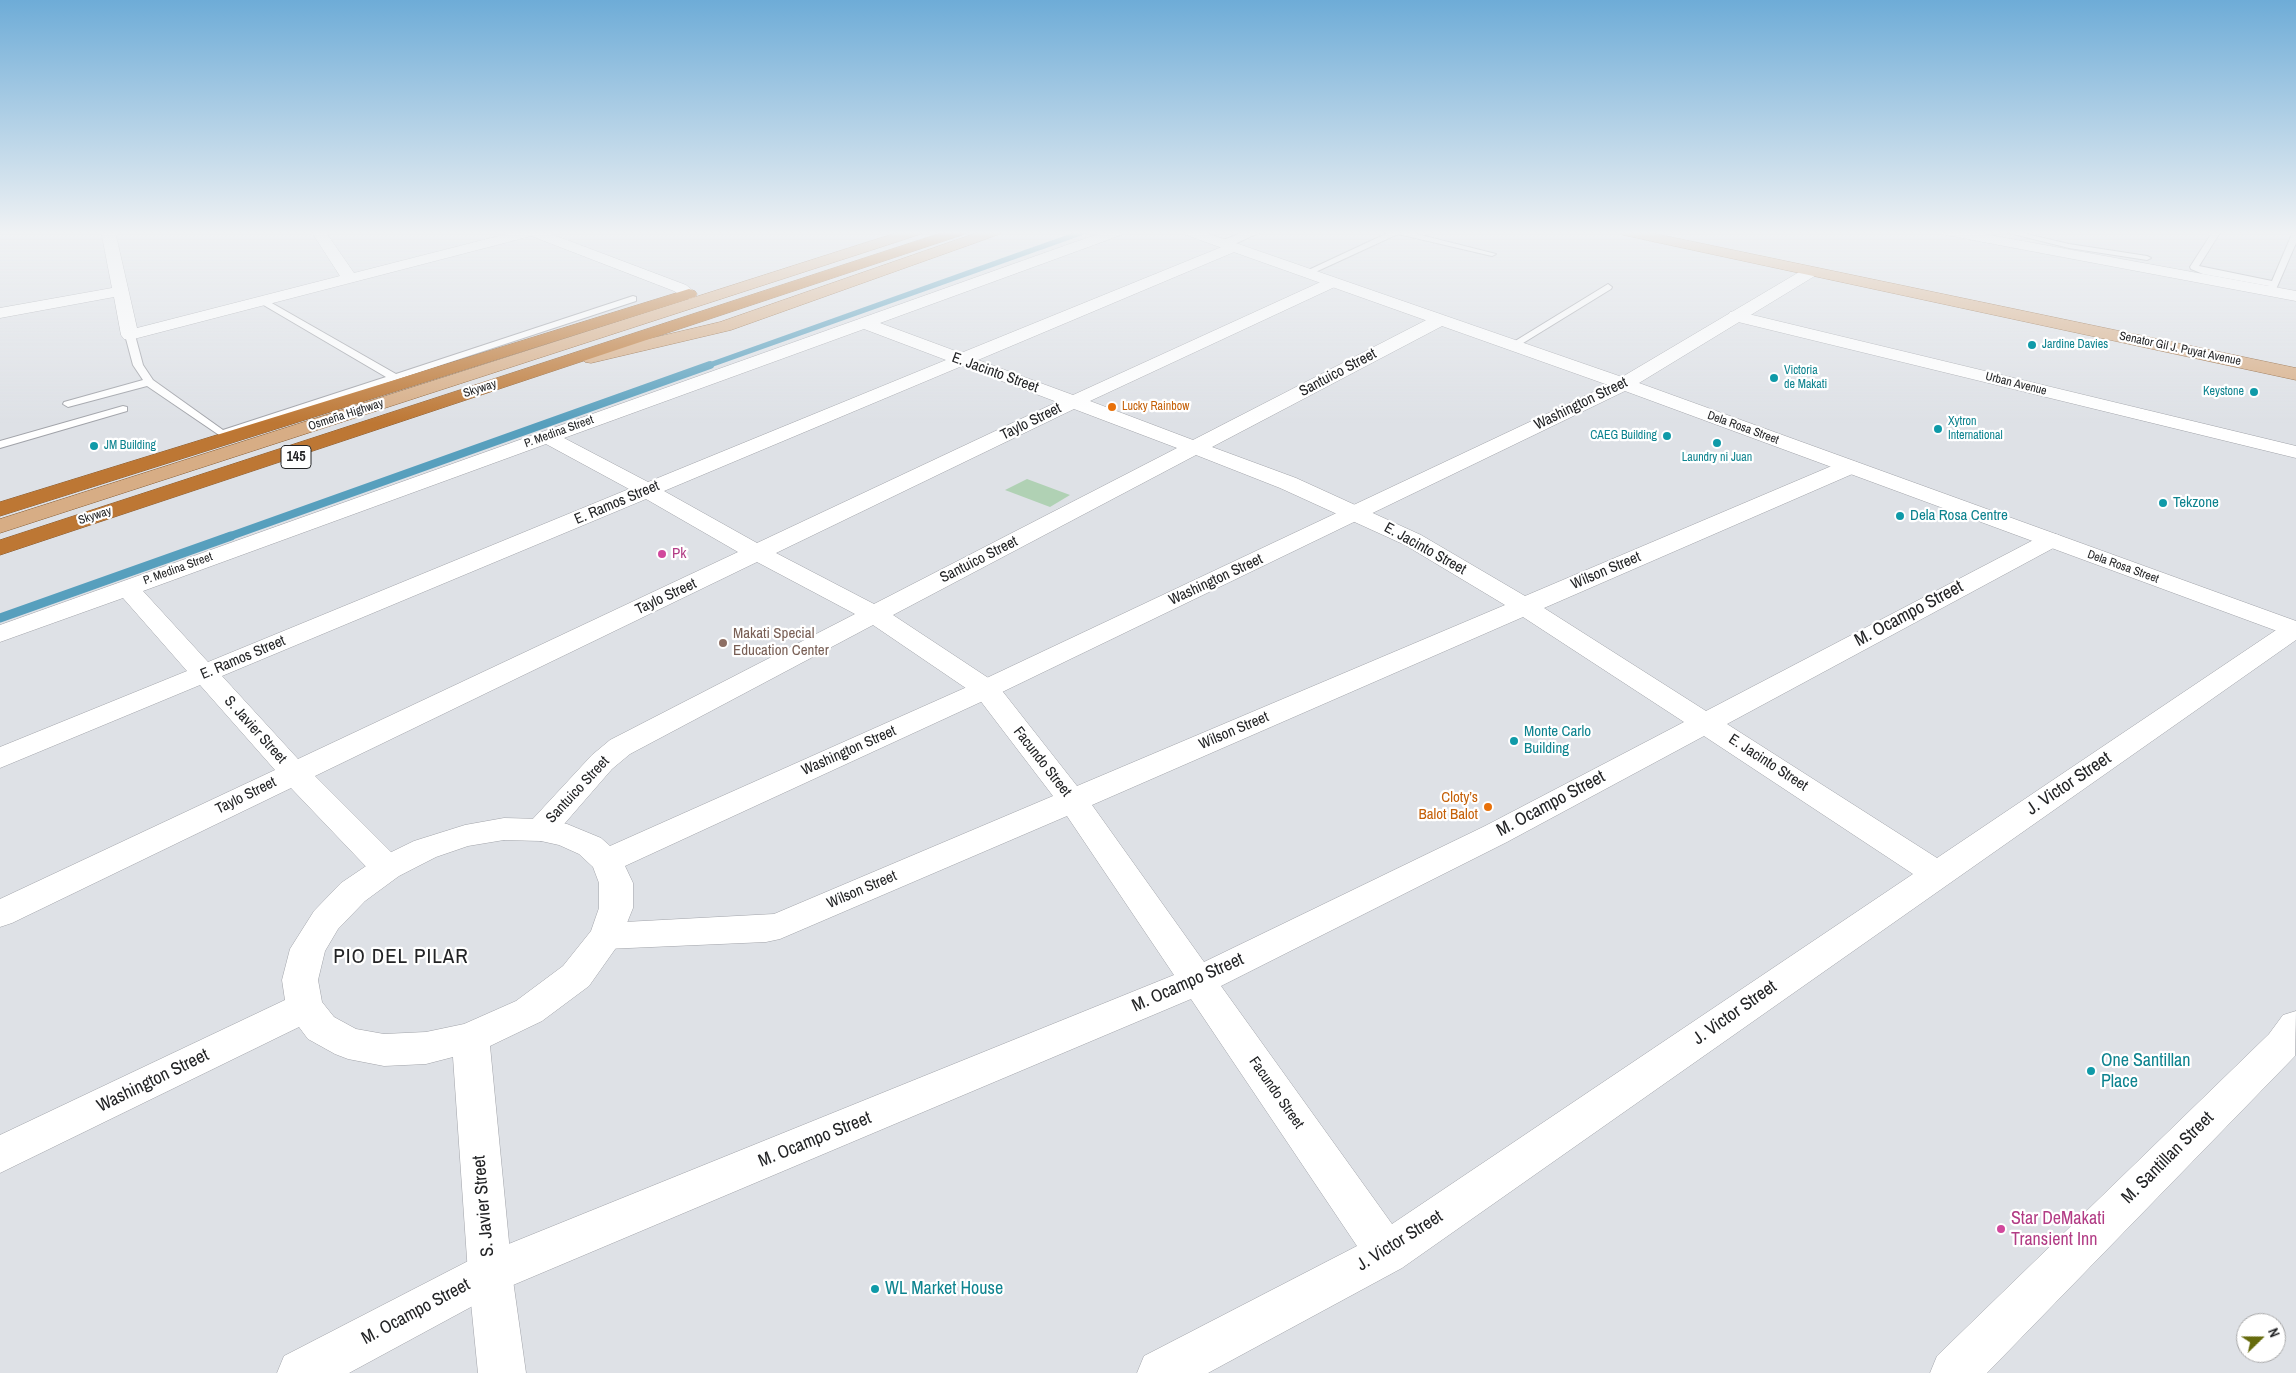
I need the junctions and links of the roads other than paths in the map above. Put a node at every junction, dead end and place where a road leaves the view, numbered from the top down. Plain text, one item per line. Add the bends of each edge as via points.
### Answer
1 (99, 295) edge
2 (122, 295) edge
3 (289, 295) edge
4 (686, 295) edge
5 (702, 295) edge
6 (704, 295) edge
7 (730, 295) edge
8 (766, 295) edge
9 (774, 295) edge
10 (813, 295) edge
11 (938, 295) edge
12 (1115, 295) edge
13 (1305, 295) edge
14 (1370, 295) edge
15 (1595, 295) edge
16 (1771, 295) edge
17 (1925, 295) edge
18 (1993, 295) edge
19 (633, 299) dead end
20 (690, 299) junction
21 (263, 302) junction
22 (0, 313) edge
23 (1736, 316) junction
24 (1440, 320) junction
25 (862, 322) junction
26 (725, 326) junction
27 (130, 335) junction
28 (1512, 346) junction
29 (591, 358) junction
30 (2296, 358) edge
31 (963, 361) junction
32 (2296, 374) edge
33 (394, 376) junction
34 (149, 382) junction
35 (1624, 384) junction
36 (1074, 402) junction
37 (68, 404) dead end
38 (123, 409) dead end
39 (222, 434) junction
40 (546, 436) junction
41 (0, 445) edge
42 (1196, 448) junction
43 (2296, 452) edge
44 (1849, 466) junction
45 (647, 490) junction
46 (0, 504) edge
47 (0, 509) edge
48 (1358, 513) junction
49 (0, 526) edge
50 (0, 531) edge
51 (2050, 540) junction
52 (0, 548) edge
53 (757, 553) junction
54 (0, 555) edge
55 (0, 567) edge
56 (127, 588) junction
57 (1524, 606) junction
58 (875, 615) junction
59 (2295, 629) edge
60 (0, 634) edge
61 (204, 674) junction
62 (986, 689) junction
63 (1705, 722) junction
64 (0, 758) edge
65 (294, 773) junction
66 (1072, 800) junction
67 (541, 830) junction
68 (606, 861) junction
69 (387, 868) junction
70 (1938, 874) junction
71 (0, 914) edge
72 (606, 936) junction
73 (1198, 981) junction
74 (305, 1007) junction
75 (2296, 1026) edge
76 (470, 1038) junction
77 (0, 1155) edge
78 (1387, 1253) junction
79 (490, 1274) junction
80 (301, 1373) edge
81 (502, 1373) edge
82 (1161, 1373) edge
83 (1954, 1373) edge

1 - 22 street
2 - 27 street
3 - 21 street
4 - 20 street
5 - 20 main road, Osmeña Highway
6 - 20 main road, Osmeña Highway / 145
7 - 50 highway, Skyway
8 - 52 highway, Skyway
9 - 29 main road, Osmeña Highway / 145
10 - 26 main road, Osmeña Highway
11 - 25 street, P. Medina Street
12 - 31 street, E. Ramos Street
13 - 36 street, Taylo Street
14 - 24 street, Dela Rosa Street
15 - 28 lane
16 - 23 street, Washington Street
17 - 32 main road, Senator Gil J. Puyat Avenue
18 - 30 main road, Senator Gil J. Puyat Avenue
19 - 33 lane
20 - 47 highway via 622,314
20 - 49 main road, Osmeña Highway / 145
21 - 27 street
21 - 33 lane
23 - 35 street, Washington Street
23 - 43 street, Urban Avenue
24 - 28 street, Dela Rosa Street
24 - 42 street, Santuico Street
25 - 31 street, E. Jacinto Street
25 - 40 street, P. Medina Street
26 - 29 main road, Osmeña Highway
26 - 55 highway
27 - 34 lane via 138,365
28 - 35 street, Dela Rosa Street
29 - 54 main road, Osmeña Highway / 145
31 - 36 street, E. Jacinto Street
31 - 45 street, E. Ramos Street
33 - 39 lane
34 - 37 lane
34 - 39 lane
35 - 44 street, Dela Rosa Street
35 - 48 street, Washington Street
36 - 42 street, E. Jacinto Street
36 - 53 street, Taylo Street
38 - 41 lane
39 - 46 street
40 - 45 street, Facundo Street
40 - 56 street, P. Medina Street
42 - 48 street, E. Jacinto Street
42 - 58 street, Santuico Street
44 - 51 street, Dela Rosa Street
44 - 57 street, Wilson Street
45 - 53 street, Facundo Street
45 - 61 street, E. Ramos Street
48 - 57 street, E. Jacinto Street via 1413,540
48 - 62 street, Washington Street
51 - 59 street, Dela Rosa Street
51 - 63 street, M. Ocampo Street
53 - 58 street, Facundo Street
53 - 65 street, Taylo Street
56 - 60 street, P. Medina Street
56 - 61 street, S. Javier Street
57 - 63 street, E. Jacinto Street
57 - 66 street, Wilson Street
58 - 62 street, Facundo Street
58 - 67 street, Santuico Street via 620,747 602,762
59 - 70 street, J. Victor Street
61 - 64 street, E. Ramos Street
61 - 65 street, S. Javier Street
62 - 66 street, Facundo Street
62 - 68 street, Washington Street
63 - 70 street, E. Jacinto Street
63 - 73 street, M. Ocampo Street via 1496,834
65 - 69 street, S. Javier Street
65 - 71 street, Taylo Street
66 - 72 street, Wilson Street via 780,926 766,930
66 - 73 street, Facundo Street
67 - 68 street via 568,836 590,846
67 - 69 street via 504,829 465,836 425,849
68 - 72 street via 616,883 616,908
69 - 74 street via 353,892 326,920 308,950 300,980
70 - 78 street, J. Victor Street
72 - 76 street via 576,976 529,1012
73 - 78 street, Facundo Street
73 - 79 street, M. Ocampo Street
74 - 76 street via 322,1028 348,1043 384,1050 426,1048
74 - 77 street, Washington Street
75 - 83 street, M. Santillan Street via 2282,1044
76 - 79 street, S. Javier Street
78 - 82 street, J. Victor Street
79 - 80 street, M. Ocampo Street
79 - 81 street, S. Javier Street

